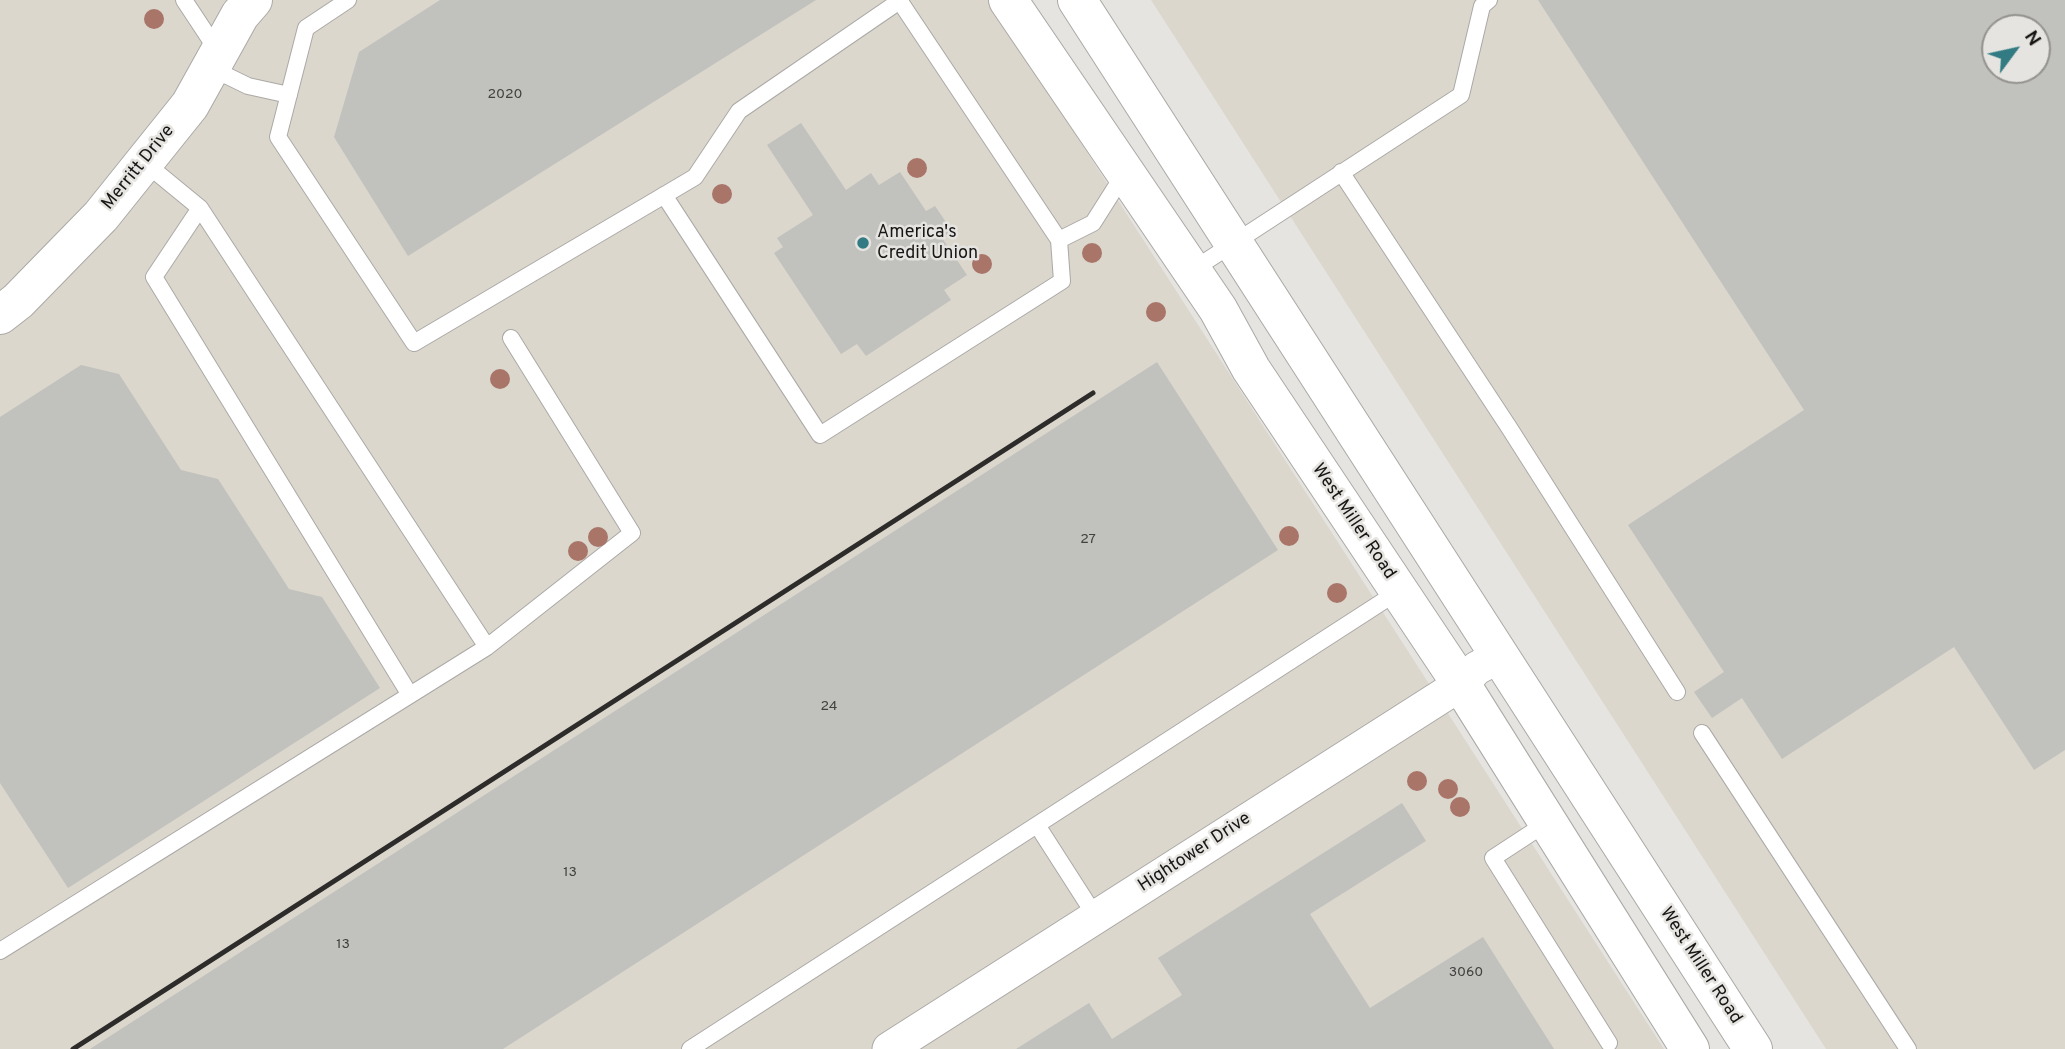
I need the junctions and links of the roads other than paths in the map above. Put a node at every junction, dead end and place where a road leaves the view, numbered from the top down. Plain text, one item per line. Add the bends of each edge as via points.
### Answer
1 (184, 0) edge
2 (253, 0) edge
3 (348, 0) edge
4 (899, 0) edge
5 (1007, 0) edge
6 (1077, 0) edge
7 (1489, 0) edge
8 (215, 60) junction
9 (289, 95) junction
10 (144, 162) junction
11 (1341, 172) junction
12 (1124, 174) junction
13 (664, 195) junction
14 (200, 208) junction
15 (1059, 240) junction
16 (1233, 242) junction
17 (1191, 271) junction
18 (0, 315) edge
19 (511, 338) dead end
20 (1399, 592) junction
21 (487, 647) junction
22 (1500, 656) junction
23 (1461, 684) junction
24 (1677, 692) dead end
25 (410, 695) junction
26 (1702, 733) dead end
27 (1548, 822) junction
28 (1037, 825) junction
29 (1096, 917) junction
30 (0, 951) edge
31 (1609, 1043) dead end
32 (690, 1049) edge
33 (889, 1049) edge
34 (1690, 1049) edge
35 (1754, 1049) edge
36 (1908, 1049) edge

1 - 8 lane
2 - 8 main road, Merritt Drive
3 - 9 lane via 306,28
4 - 13 lane via 739,111 695,177
4 - 15 lane
5 - 12 main road, West Miller Road
6 - 16 main road, West Miller Road
7 - 11 lane via 1482,6 1461,95
8 - 9 lane via 248,86
8 - 10 main road, Merritt Drive via 190,105
9 - 13 lane via 278,137 414,343
10 - 14 lane
10 - 18 main road, Merritt Drive via 101,216
11 - 16 lane
11 - 24 lane
12 - 15 lane via 1094,223
12 - 17 main road, West Miller Road
13 - 15 lane via 820,435 1062,281
14 - 21 lane
14 - 25 lane via 153,277
16 - 17 lane
16 - 22 main road, West Miller Road
17 - 20 main road, West Miller Road
19 - 21 lane via 632,533
20 - 23 main road, West Miller Road
20 - 28 lane
21 - 25 lane
22 - 23 street, Hightower Drive via 1477,668
22 - 35 main road, West Miller Road
23 - 27 main road, West Miller Road
23 - 29 street, Hightower Drive
25 - 30 lane
26 - 36 lane
27 - 31 lane via 1493,858
27 - 34 main road, West Miller Road
28 - 29 lane
28 - 32 lane
29 - 33 street, Hightower Drive

